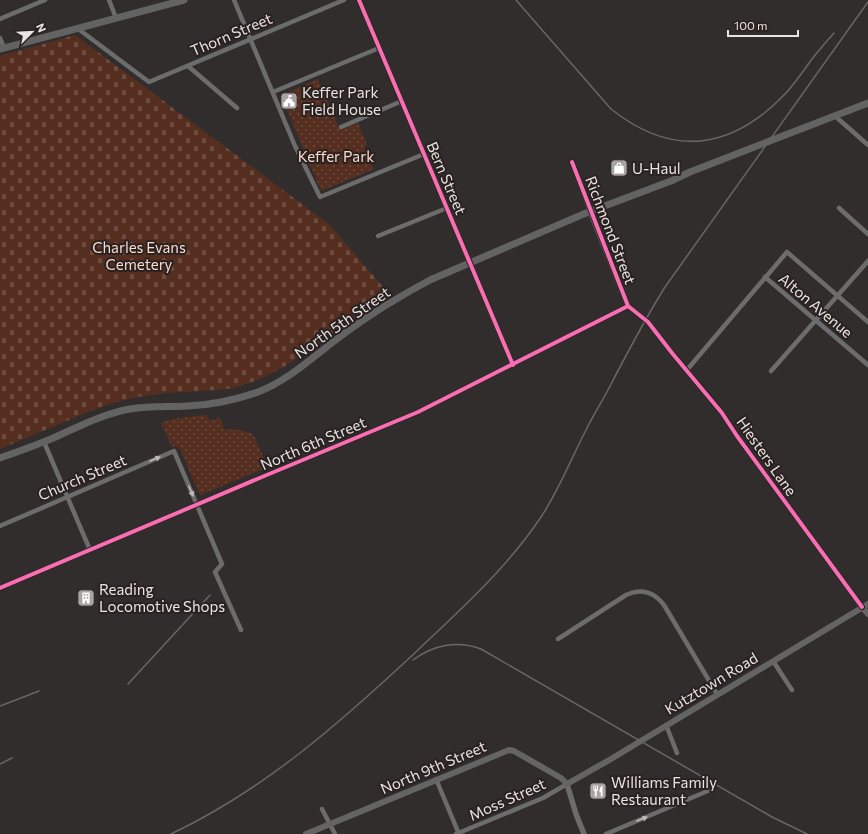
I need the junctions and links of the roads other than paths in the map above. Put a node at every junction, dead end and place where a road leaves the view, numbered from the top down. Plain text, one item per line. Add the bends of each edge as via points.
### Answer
1 (45, 0) edge
2 (109, 0) edge
3 (184, 0) edge
4 (234, 0) edge
5 (344, 0) edge
6 (360, 0) edge
7 (116, 18) junction
8 (0, 19) edge
9 (77, 28) junction
10 (0, 38) edge
11 (250, 39) junction
12 (2, 48) edge
13 (379, 48) junction
14 (188, 66) junction
15 (273, 92) junction
16 (402, 101) junction
17 (868, 103) edge
18 (237, 108) dead end
19 (835, 116) junction
20 (341, 127) dead end
21 (868, 145) edge
22 (424, 154) junction
23 (572, 162) dead end
24 (447, 208) junction
25 (839, 208) dead end
26 (590, 211) junction
27 (868, 234) edge
28 (378, 236) dead end
29 (868, 261) edge
30 (470, 263) junction
31 (764, 278) junction
32 (838, 296) junction
33 (628, 306) joint
34 (815, 321) junction
35 (648, 322) tunnel mouth
36 (868, 322) edge
37 (513, 365) junction
38 (868, 365) edge
39 (686, 371) junction
40 (770, 371) dead end
41 (44, 442) junction
42 (0, 458) edge
43 (68, 496) junction
44 (197, 504) junction
45 (0, 526) edge
46 (90, 550) junction
47 (0, 588) edge
48 (865, 605) edge
49 (868, 614) edge
50 (241, 630) dead end
51 (558, 639) dead end
52 (773, 661) junction
53 (792, 690) dead end
54 (718, 694) junction
55 (666, 726) junction
56 (677, 753) dead end
57 (436, 779) junction
58 (567, 784) junction
59 (710, 790) dead end
60 (322, 809) dead end
61 (330, 824) junction
62 (306, 834) edge
63 (334, 834) edge
64 (458, 834) edge
65 (584, 834) edge
66 (606, 834) edge

1 - 8 street
2 - 7 street
3 - 7 main road
4 - 11 street
5 - 11 street, Thorn Street
6 - 13 street, Bern Street
7 - 9 main road
9 - 12 main road
9 - 14 street, Thorn Street via 149,82
10 - 12 street
11 - 14 street, Thorn Street
11 - 15 street
13 - 15 street
13 - 16 street, Bern Street
14 - 18 street
15 - 22 street via 295,146 320,196
16 - 20 street
16 - 22 street, Bern Street
17 - 19 main road, North 5th Street
19 - 21 street
19 - 26 main road, North 5th Street
22 - 24 street, Bern Street
23 - 26 street, Richmond Street
24 - 28 street
24 - 30 street, Bern Street
25 - 27 street
26 - 30 main road, North 5th Street
26 - 33 street, Richmond Street
29 - 32 street
30 - 37 street, Bern Street
30 - 41 main road, North 5th Street via 430,280 383,306 293,373 261,390 214,404 142,407 121,411
31 - 32 street, Alton Avenue via 787,252
31 - 34 street, Alton Avenue
31 - 39 street
32 - 34 street
32 - 36 street, Alton Avenue
33 - 37 street, North 6th Street
34 - 38 street, Alton Avenue
34 - 40 street
35 - 39 street, Hiesters Lane
37 - 44 street, North 6th Street via 416,413
39 - 48 street, Hiesters Lane via 722,413 741,442
41 - 42 main road, North 5th Street
41 - 43 street
43 -> 44 street, Church Street via 174,451
43 - 45 street, Church Street
43 - 46 street
44 - 46 street, North 6th Street
44 - 50 street via 222,564 215,572
46 - 47 street, North 6th Street
48 - 49 main road
48 - 52 main road, Kutztown Road
51 - 54 street via 626,595 649,592 664,605
52 - 53 street
52 - 54 main road, Kutztown Road
54 - 55 main road, Kutztown Road
55 - 56 street
55 - 58 main road, Kutztown Road
57 - 58 main road, North 9th Street via 509,750 561,778
57 - 61 main road, North 9th Street
57 - 64 street
58 - 64 street, Moss Street via 543,798
58 - 65 street
66 -> 59 street
60 - 61 street
61 - 62 main road, North 9th Street
61 - 63 street

